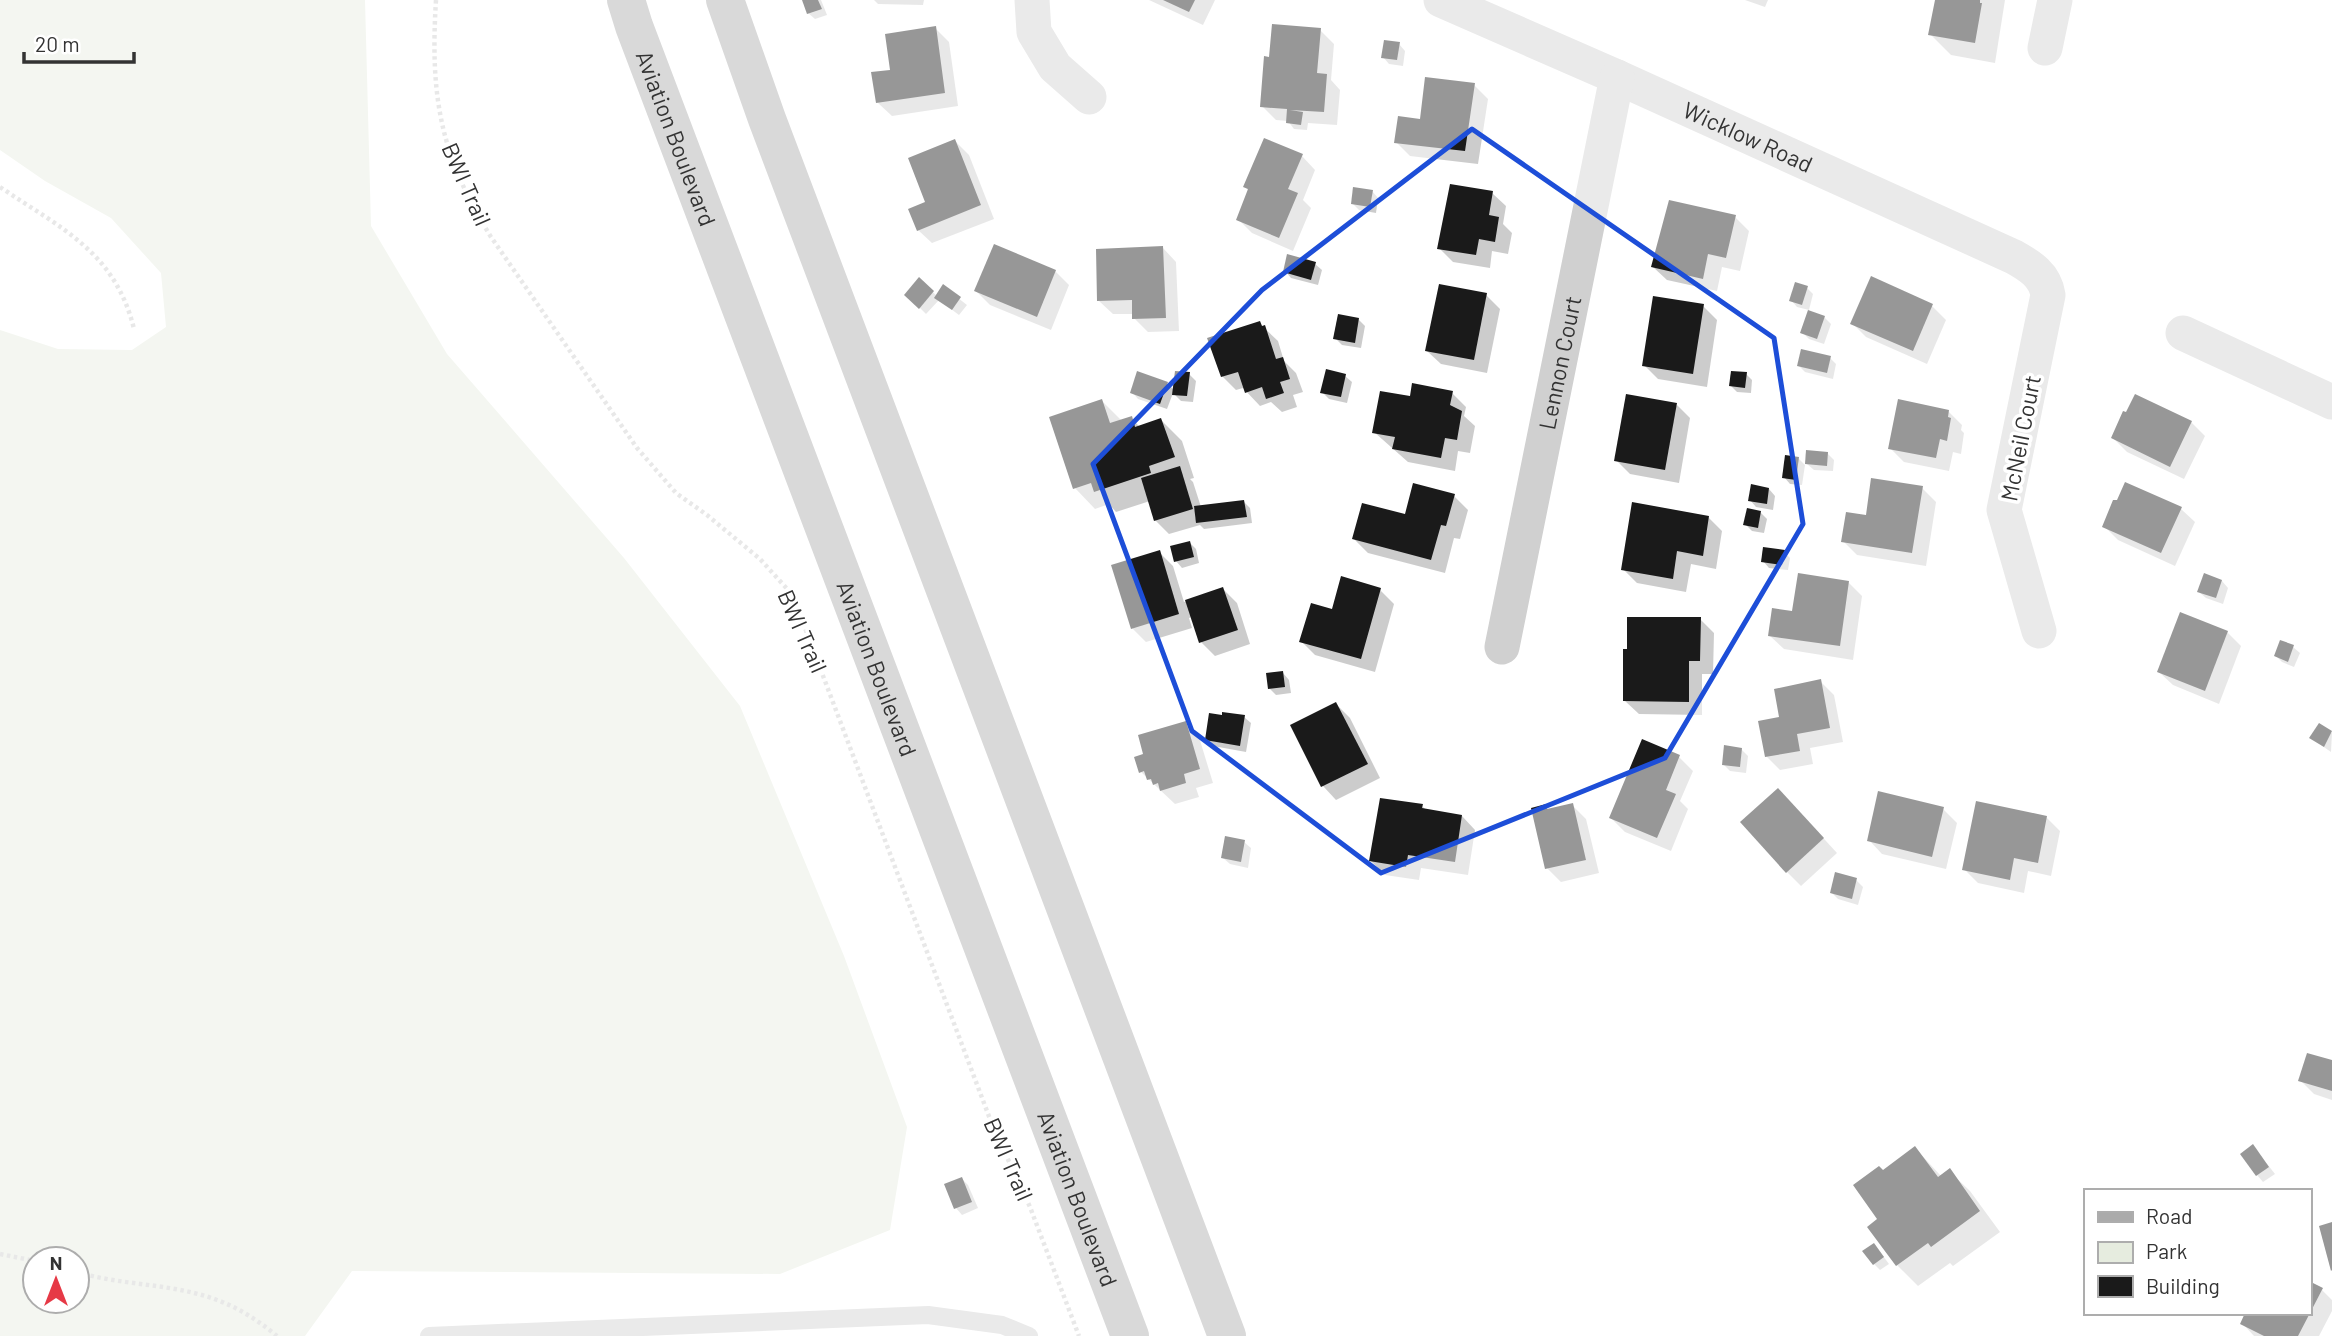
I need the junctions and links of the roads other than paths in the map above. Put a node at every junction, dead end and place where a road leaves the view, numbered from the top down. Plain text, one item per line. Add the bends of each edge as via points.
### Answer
1 (626, 0) edge
2 (725, 0) edge
3 (1032, 0) edge
4 (1441, 0) edge
5 (2055, 0) edge
6 (2045, 48) dead end
7 (1617, 76) junction
8 (1089, 97) dead end
9 (2046, 284) joint
10 (2183, 333) dead end
11 (2332, 402) edge
12 (2039, 631) dead end
13 (1502, 647) dead end
14 (429, 1336) edge
15 (1029, 1336) edge
16 (1130, 1336) edge
17 (1227, 1336) edge

1 - 16 main road, Aviation Boulevard
2 - 17 main road
3 - 8 street via 1034,32 1055,67
4 - 7 street, Wicklow Road
5 - 6 street
7 - 9 street, Wicklow Road via 2014,257
7 - 13 street, Lennon Court
9 - 12 street, McNeil Court via 2044,320 2004,510
10 - 11 street
14 - 15 lane via 928,1315 1002,1325

